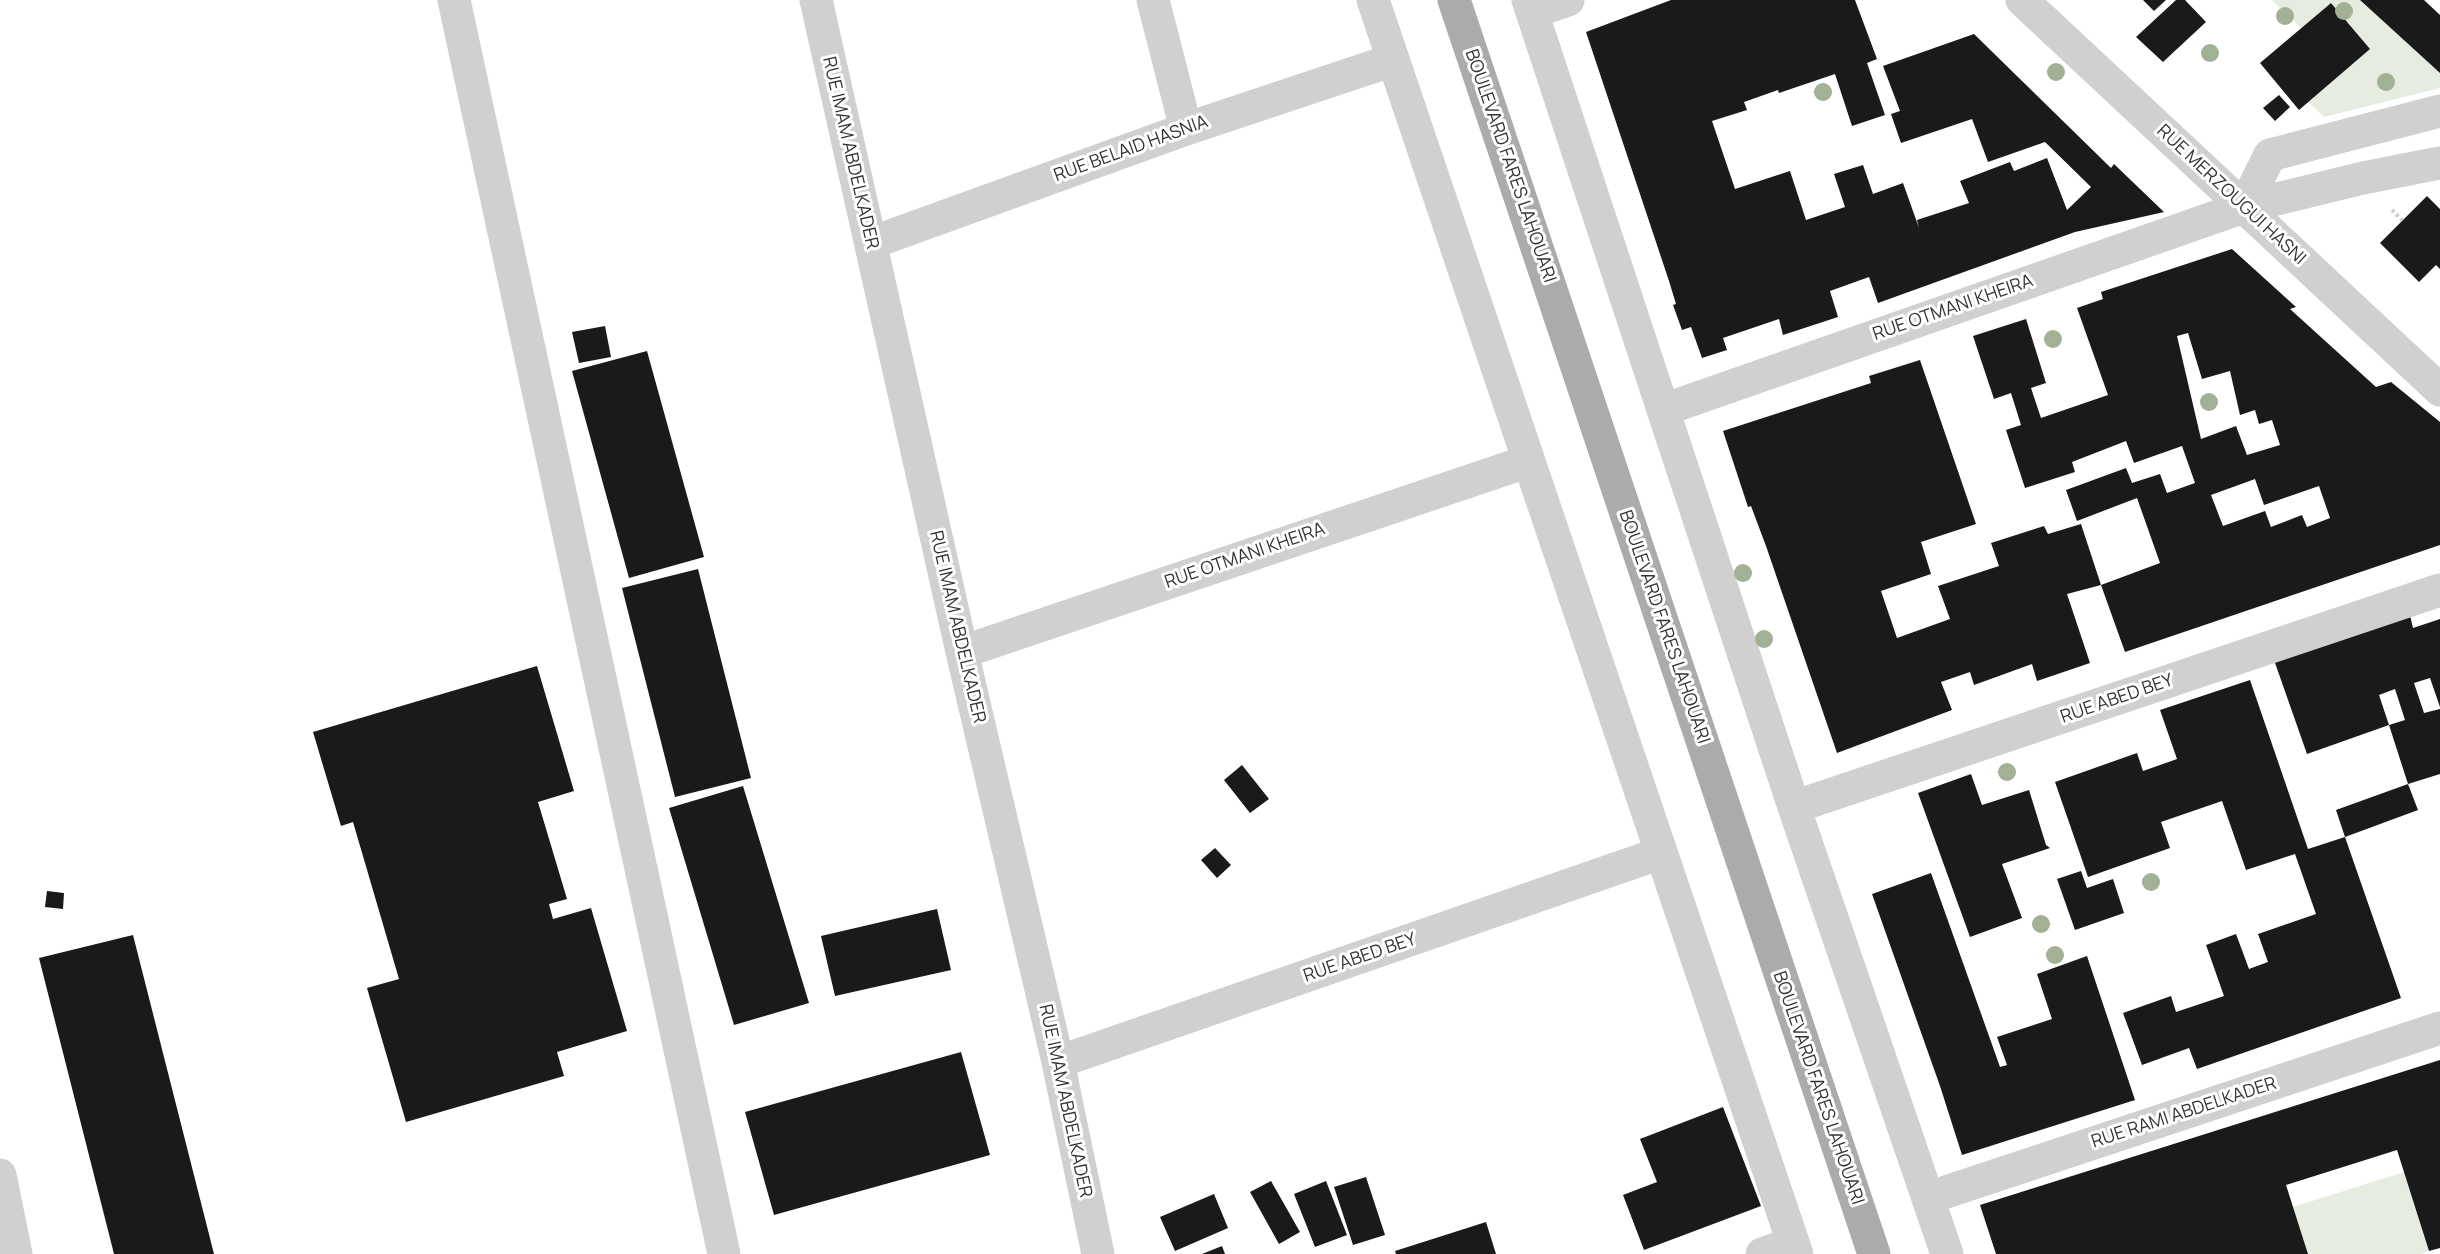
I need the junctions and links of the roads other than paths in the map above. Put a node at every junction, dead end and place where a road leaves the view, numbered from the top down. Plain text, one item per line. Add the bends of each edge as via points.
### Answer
1 (454, 0) edge
2 (816, 0) edge
3 (1153, 0) edge
4 (1373, 0) edge
5 (1454, 0) edge
6 (1568, 0) edge
7 (2022, 0) edge
8 (1530, 6) edge
9 (1393, 60) junction
10 (2440, 111) edge
11 (1186, 129) junction
12 (2440, 163) edge
13 (2244, 207) junction
14 (871, 243) junction
15 (2440, 390) edge
16 (1663, 410) junction
17 (1528, 461) junction
18 (2440, 590) edge
19 (962, 652) junction
20 (1794, 807) junction
21 (1661, 854) junction
22 (2440, 1028) edge
23 (1058, 1062) junction
24 (0, 1175) edge
25 (1928, 1198) junction
26 (1795, 1249) edge
27 (16, 1254) edge
28 (724, 1254) edge
29 (1098, 1254) edge
30 (1762, 1254) edge
31 (1874, 1254) edge
32 (1947, 1254) edge

1 - 28 street
2 - 14 street, RUE IMAM ABDELKADER
3 - 11 street
4 - 9 street
5 - 31 main road, BOULEVARD FARES LAHOUARI
6 - 8 street
7 - 13 street, RUE MERZOUGUI HASNI
8 - 16 street
9 - 11 street, RUE BELAID HASNIA
9 - 17 street
10 - 13 street via 2270,155
11 - 14 street, RUE BELAID HASNIA
12 - 13 street, RUE OTMANI KHEIRA
13 - 15 street, RUE MERZOUGUI HASNI
13 - 16 street, RUE OTMANI KHEIRA
14 - 19 street, RUE IMAM ABDELKADER
16 - 20 street
17 - 19 street, RUE OTMANI KHEIRA
17 - 21 street
18 - 20 street, RUE ABED BEY
19 - 23 street, RUE IMAM ABDELKADER
20 - 25 street
21 - 23 street, RUE ABED BEY
21 - 26 street
22 - 25 street, RUE RAMI ABDELKADER
23 - 29 street, RUE IMAM ABDELKADER
24 - 27 street
25 - 32 street
26 - 30 street

